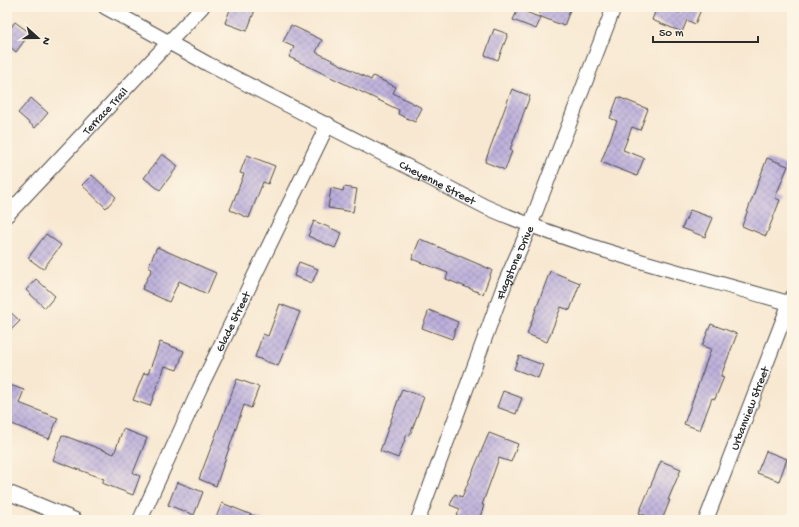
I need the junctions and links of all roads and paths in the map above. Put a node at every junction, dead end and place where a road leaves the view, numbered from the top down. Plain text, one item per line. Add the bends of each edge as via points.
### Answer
1 (105, 7) edge
2 (202, 7) edge
3 (614, 7) edge
4 (169, 42) junction
5 (328, 124) junction
6 (7, 215) edge
7 (530, 226) junction
8 (791, 302) edge
9 (7, 492) edge
10 (75, 520) edge
11 (140, 520) edge
12 (418, 520) edge
13 (706, 520) edge

1 - 4 street, Cheyenne Street
2 - 4 street, Terrace Trail
3 - 7 street, Flagstone Drive
4 - 5 street, Cheyenne Street
4 - 6 street, Terrace Trail
5 - 7 street, Cheyenne Street via 486,207
5 - 11 street, Glade Street via 200,388
7 - 8 street, Cheyenne Street via 661,267
7 - 12 street, Flagstone Drive via 505,283
8 - 13 street, Urbanview Street
9 - 10 street

